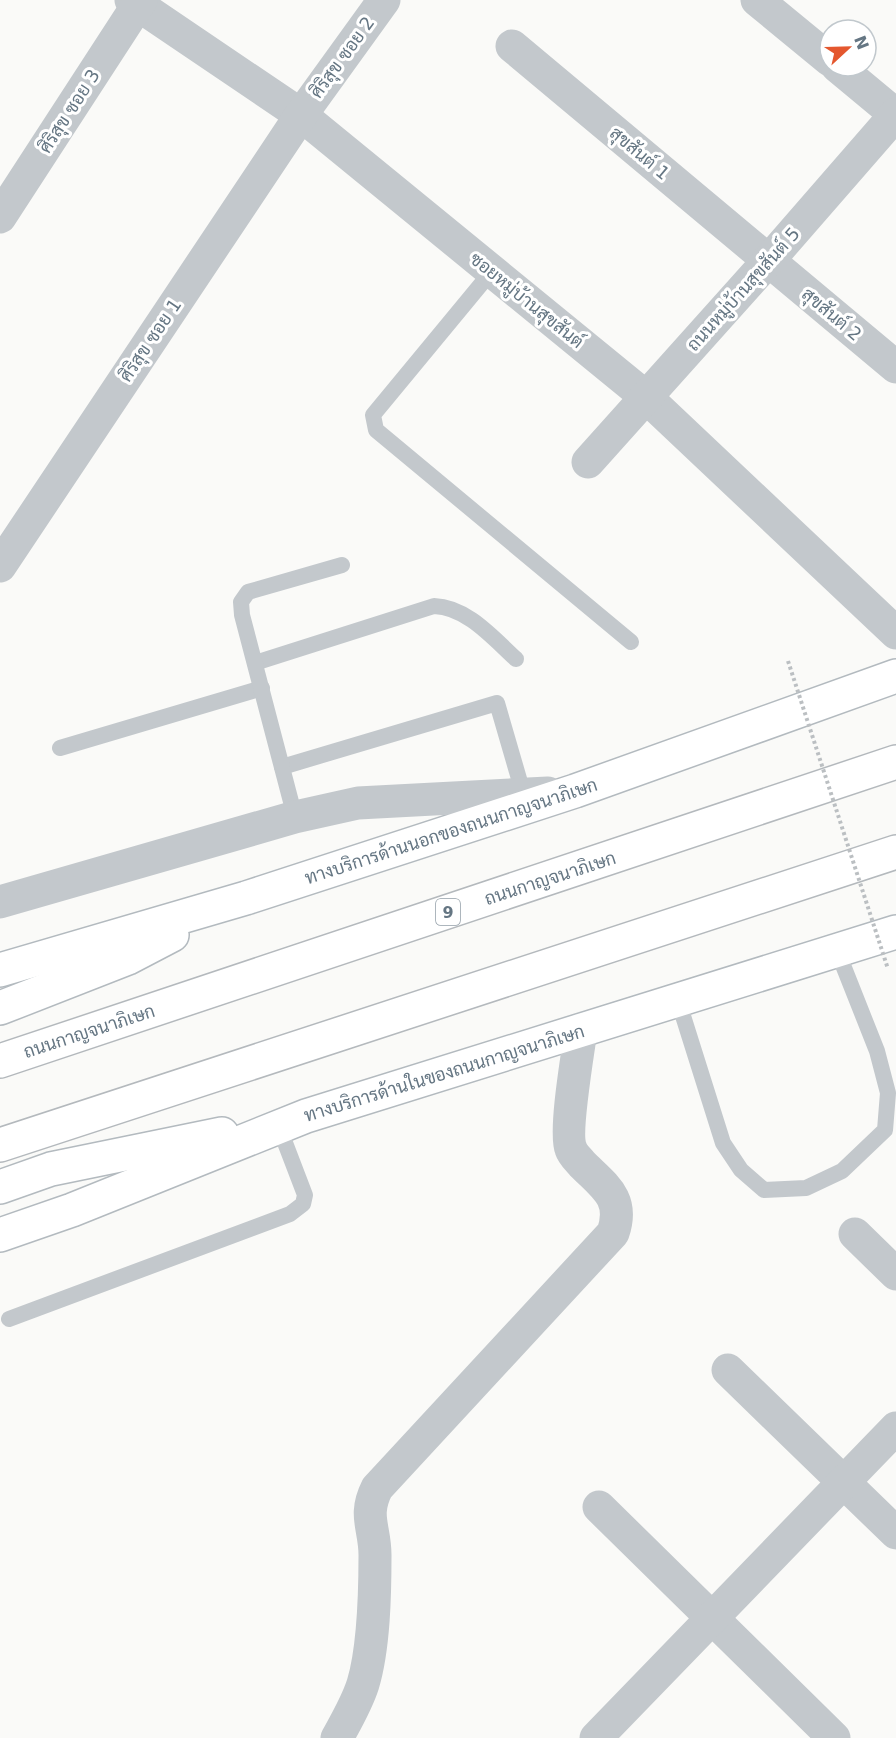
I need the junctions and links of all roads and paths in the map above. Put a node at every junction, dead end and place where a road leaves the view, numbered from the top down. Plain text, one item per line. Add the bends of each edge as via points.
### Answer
1 (384, 0) edge
2 (757, 0) edge
3 (137, 2) edge
4 (512, 46) dead end
5 (818, 50) edge
6 (852, 78) edge
7 (896, 114) edge
8 (301, 115) junction
9 (0, 217) edge
10 (769, 260) junction
11 (492, 271) junction
12 (896, 367) edge
13 (646, 397) junction
14 (588, 462) dead end
15 (342, 565) dead end
16 (0, 566) edge
17 (896, 633) edge
18 (631, 642) dead end
19 (516, 659) dead end
20 (788, 661) dead end
21 (255, 663) junction
22 (896, 676) edge
23 (262, 688) junction
24 (60, 748) dead end
25 (896, 762) edge
26 (282, 767) junction
27 (575, 791) junction
28 (524, 796) junction
29 (295, 817) junction
30 (896, 852) edge
31 (246, 898) junction
32 (0, 902) edge
33 (896, 932) edge
34 (837, 950) junction
35 (888, 969) dead end
36 (0, 970) edge
37 (678, 1000) junction
38 (0, 1008) edge
39 (580, 1030) junction
40 (0, 1061) edge
41 (292, 1121) junction
42 (0, 1145) edge
43 (0, 1187) edge
44 (855, 1234) dead end
45 (0, 1235) edge
46 (896, 1274) edge
47 (9, 1319) dead end
48 (728, 1370) dead end
49 (896, 1428) edge
50 (844, 1481) junction
51 (599, 1507) dead end
52 (896, 1533) edge
53 (712, 1618) junction
54 (337, 1738) edge
55 (597, 1738) edge
56 (834, 1738) edge

1 - 8 street, ศิริสุข ซอย 2
2 - 5 street
3 - 8 street, ซอยหมู่บ้านสุขสันต์
3 - 9 street, ศิริสุข ซอย 3
4 - 10 street, สุขสันต์ 1
6 - 7 street
7 - 10 street, ถนนหมู่บ้านสุขสันต์ 5
8 - 11 street, ซอยหมู่บ้านสุขสันต์
8 - 16 street, ศิริสุข ซอย 1
10 - 12 street, สุขสันต์ 2
10 - 13 street, ถนนหมู่บ้านสุขสันต์ 5
11 - 13 street, ซอยหมู่บ้านสุขสันต์
11 - 18 lane via 374,415 376,430
13 - 14 street, ถนนหมู่บ้านสุขสันต์ 5
13 - 17 street, ซอยหมู่บ้านสุขสันต์
15 - 21 lane via 248,592 241,602 242,615
19 - 21 lane via 479,625 447,606 434,606
20 - 35 path, bridge
21 - 23 lane
22 - 27 main road, ทางบริการด้านนอกของถนนกาญจนาภิเษก
23 - 24 lane
23 - 26 lane
25 - 40 main road, ถนนกาญจนาภิเษก / 9
26 - 28 lane via 497,703
26 - 29 lane
27 - 28 street
27 - 31 main road, ทางบริการด้านนอกของถนนกาญจนาภิเษก
28 - 29 street via 358,803
29 - 32 street
30 - 42 main road
31 - 36 main road, ทางบริการด้านนอกของถนนกาญจนาภิเษก
31 - 38 main road via 128,958
33 - 34 main road, ทางบริการด้านในของถนนกาญจนาภิเษก
34 - 37 main road, ทางบริการด้านในของถนนกาญจนาภิเษก
34 - 37 lane via 877,1051 888,1092 885,1130 842,1171 806,1188 764,1190 741,1170 723,1143
37 - 39 main road, ทางบริการด้านในของถนนกาญจนาภิเษก
39 - 41 main road, ทางบริการด้านในของถนนกาญจนาภิเษก
39 - 54 street via 570,1146 611,1193 618,1219 613,1233 377,1488 370,1502 375,1553 367,1661 353,1710
41 - 43 main road via 51,1169
41 - 45 main road, ทางบริการด้านในของถนนกาญจนาภิเษก
41 - 47 lane via 305,1195 303,1204 290,1214
44 - 46 street
48 - 50 street
49 - 50 street
50 - 52 street
50 - 53 street
51 - 53 street
53 - 55 street
53 - 56 street

